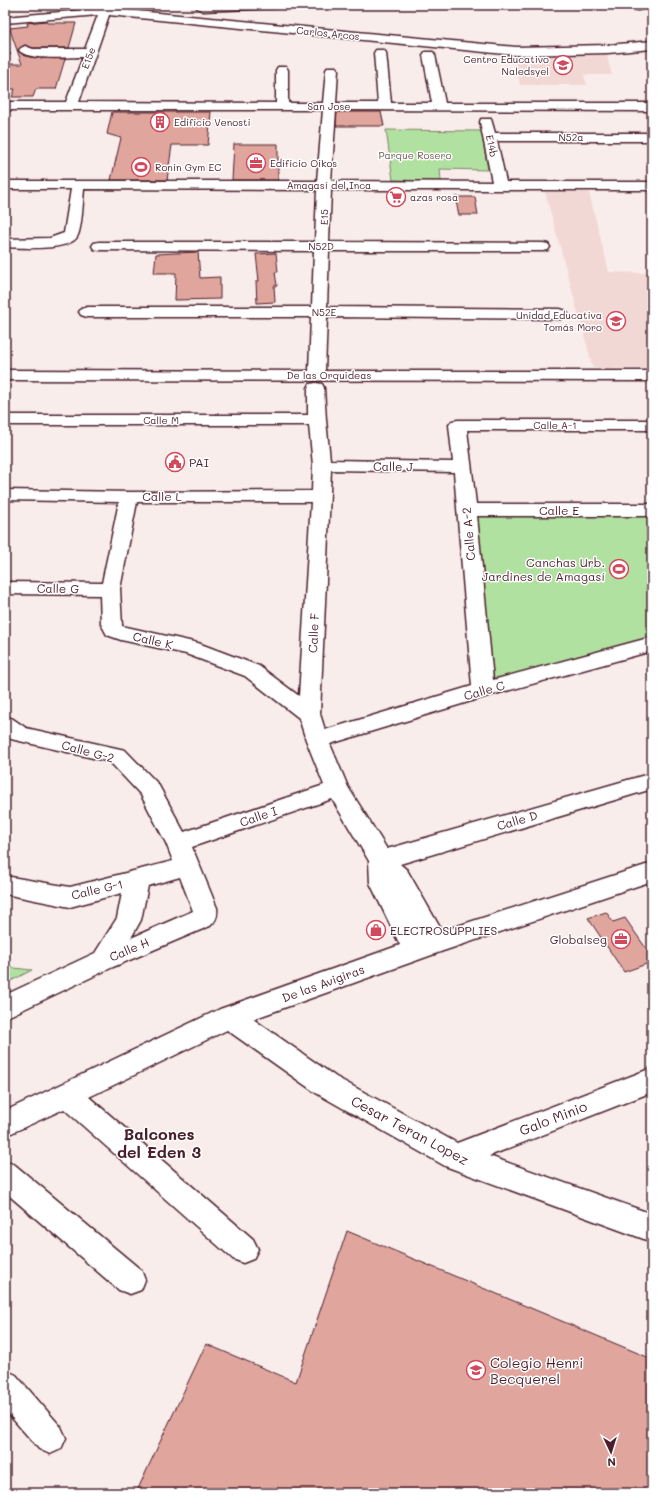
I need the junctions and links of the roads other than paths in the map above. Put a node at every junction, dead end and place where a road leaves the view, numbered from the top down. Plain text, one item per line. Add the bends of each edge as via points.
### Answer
1 (36, 5) edge
2 (203, 8) dead end
3 (283, 10) edge
4 (105, 11) junction
5 (38, 17) junction
6 (5, 20) edge
7 (294, 29) junction
8 (625, 36) dead end
9 (540, 38) dead end
10 (652, 45) edge
11 (639, 46) junction
12 (25, 50) dead end
13 (552, 50) junction
14 (90, 53) junction
15 (380, 53) dead end
16 (428, 55) dead end
17 (282, 70) dead end
18 (332, 70) dead end
19 (5, 106) edge
20 (71, 106) junction
21 (282, 106) junction
22 (328, 106) junction
23 (385, 106) junction
24 (439, 106) junction
25 (483, 107) junction
26 (652, 107) edge
27 (490, 136) junction
28 (652, 137) edge
29 (5, 185) edge
30 (78, 185) junction
31 (500, 185) junction
32 (324, 186) junction
33 (652, 186) edge
34 (5, 243) edge
35 (99, 246) dead end
36 (323, 246) junction
37 (543, 248) dead end
38 (87, 312) dead end
39 (320, 312) junction
40 (560, 314) dead end
41 (5, 375) edge
42 (652, 376) edge
43 (317, 382) junction
44 (5, 420) edge
45 (317, 420) junction
46 (458, 425) joint
47 (652, 425) edge
48 (322, 465) junction
49 (463, 467) junction
50 (5, 495) edge
51 (129, 496) junction
52 (320, 496) junction
53 (466, 510) junction
54 (652, 510) edge
55 (5, 588) edge
56 (110, 589) junction
57 (652, 644) edge
58 (483, 690) junction
59 (309, 714) junction
60 (5, 724) edge
61 (317, 740) junction
62 (652, 781) edge
63 (337, 789) junction
64 (178, 843) junction
65 (382, 860) junction
66 (188, 866) junction
67 (652, 872) edge
68 (137, 879) junction
69 (5, 885) edge
70 (426, 946) junction
71 (104, 960) junction
72 (5, 1007) edge
73 (229, 1017) junction
74 (652, 1080) edge
75 (66, 1094) junction
76 (5, 1124) edge
77 (455, 1157) junction
78 (5, 1174) edge
79 (652, 1228) edge
80 (243, 1249) dead end
81 (130, 1280) dead end
82 (5, 1386) edge
83 (50, 1438) dead end

1 - 5 street
2 - 3 street
3 - 7 street
4 - 5 street, Carlos Arcos
4 - 7 street, Carlos Arcos
4 - 14 street, E15e
5 - 6 street, Carlos Arcos
7 - 13 street, Carlos Arcos via 516,51
8 - 11 street
9 - 13 street
10 - 11 street, Carlos Arcos
11 - 13 street, Carlos Arcos
12 - 14 street via 31,53
14 - 20 street, E15e
15 - 23 street
16 - 24 street
17 - 21 street
18 - 22 street, E15 via 331,99
19 - 20 street, San Jose
20 - 21 street, San Jose
21 - 22 street, San Jose
22 - 23 street, San Jose
22 - 32 street, E15
23 - 24 street, San Jose
24 - 25 street, San Jose
25 - 26 street, San Jose
25 - 27 street, E14b
27 - 28 street, N52a
27 - 31 street, E14b
29 - 30 street, Amagasí del Inca
30 - 32 street, Amagasí del Inca
30 - 34 street via 71,235 68,239 49,243
31 - 32 street, Amagasí del Inca
31 - 33 street, Amagasí del Inca
32 - 36 street, E15
35 - 36 street, N52D
36 - 37 street, N52D
36 - 39 street, E15
38 - 39 street, N52E
39 - 40 street, N52E
39 - 43 street, E15
41 - 43 street, De las Orquideas
42 - 43 street, De las Orquideas
43 - 45 street, Calle F
44 - 45 street, Calle M
45 - 48 street, Calle F
46 - 47 street, Calle A-1
46 - 49 street, Calle A-2
48 - 49 street, Calle J
48 - 52 street, Calle F
49 - 53 street, Calle A-2
50 - 51 street, Calle L
51 - 52 street, Calle L
51 - 56 street, Calle K
52 - 59 street, Calle F
53 - 54 street, Calle E
53 - 58 street, Calle A-2
55 - 56 street, Calle G
56 - 59 street, Calle K via 111,624 114,630 191,648 252,671
57 - 58 street, Calle C
58 - 61 street, Calle C
59 - 61 street, Calle F
60 - 64 street, Calle G-2 via 19,734 117,756 150,790
61 - 63 street, Calle F
62 - 65 street, Calle D
63 - 64 street, Calle I
63 - 65 street, Calle F
64 - 66 street, Calle G-2
65 - 70 street via 382,883
66 - 68 street, Calle G-1
66 - 71 street, Calle H via 206,915
67 - 70 street, De las Avigiras
68 - 69 street, Calle G-1 via 70,897
68 - 71 street via 129,920
70 - 73 street, De las Avigiras
71 - 72 street, Calle H
73 - 75 street, De las Avigiras
73 - 77 street, Cesar Teran Lopez via 326,1085
74 - 77 street, Galo Minio
75 - 76 street, De las Avigiras
75 - 80 street
77 - 79 street, Cesar Teran Lopez
78 - 81 street
82 - 83 street

